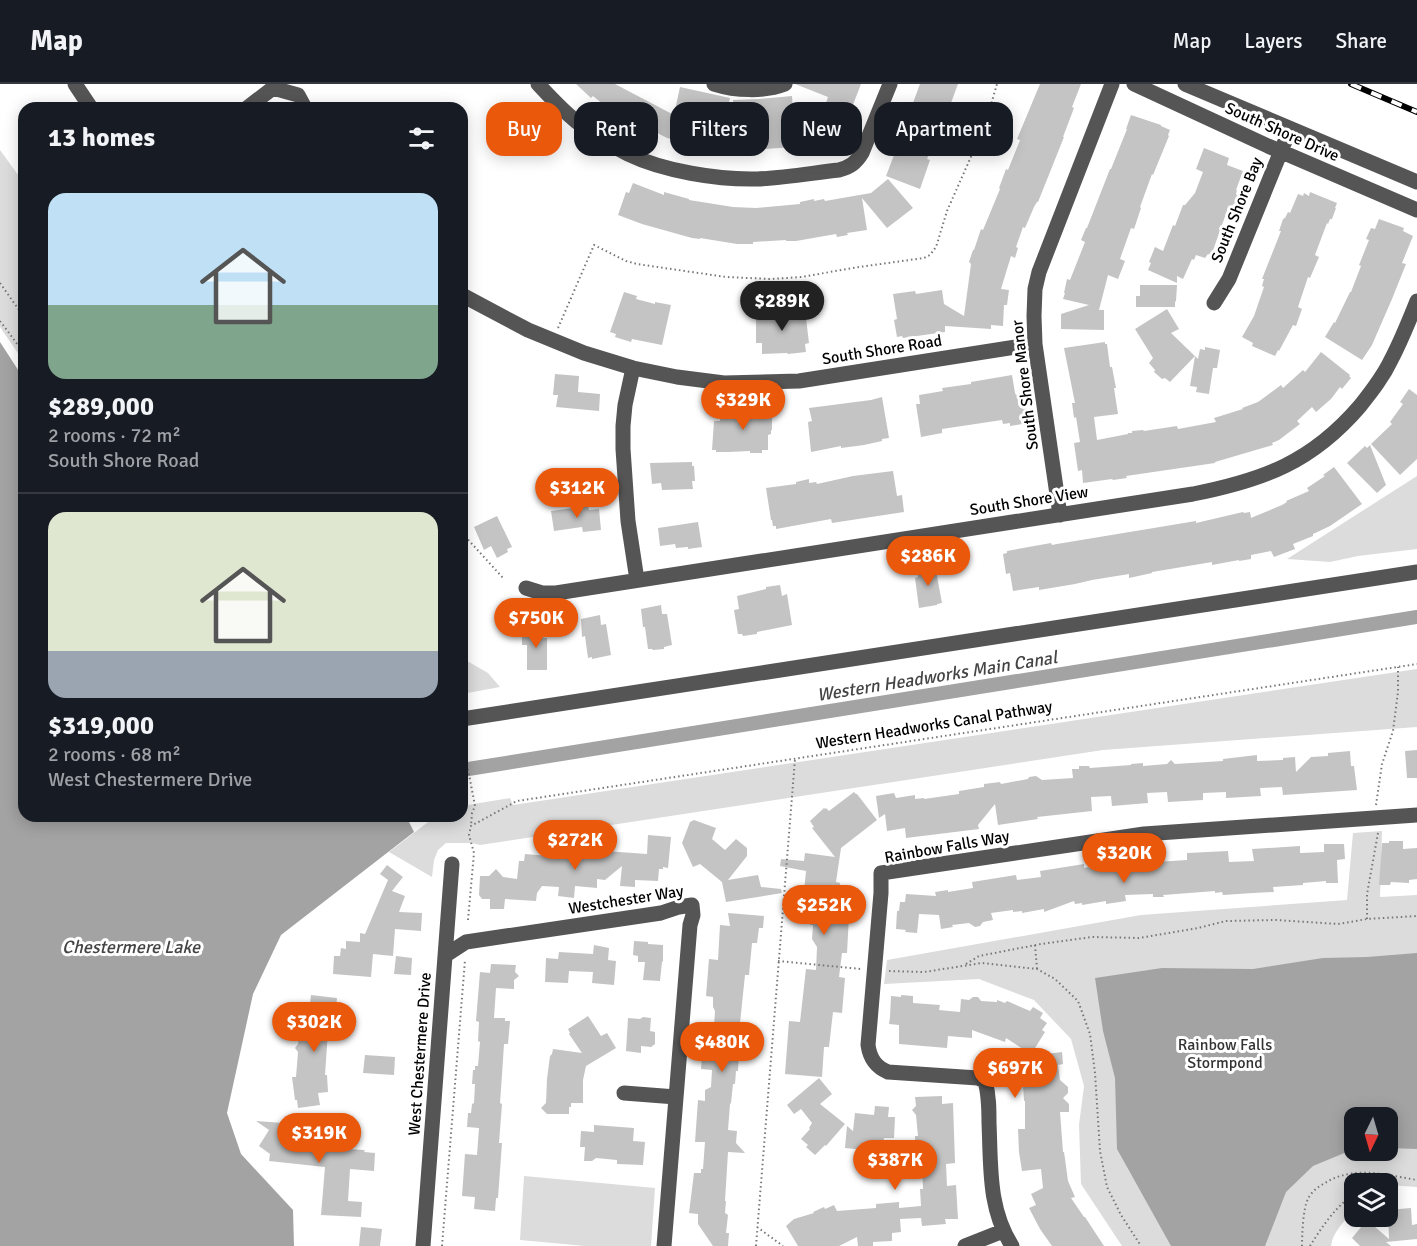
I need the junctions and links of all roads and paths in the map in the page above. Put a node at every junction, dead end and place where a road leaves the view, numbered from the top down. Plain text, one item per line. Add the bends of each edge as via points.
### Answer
1 (75, 84) edge
2 (538, 84) edge
3 (714, 84) edge
4 (786, 84) edge
5 (890, 84) edge
6 (997, 84) edge
7 (1112, 84) edge
8 (1134, 84) edge
9 (1185, 84) edge
10 (87, 102) edge
11 (255, 102) edge
12 (302, 102) edge
13 (1290, 129) junction
14 (1281, 152) junction
15 (1417, 182) edge
16 (1417, 210) edge
17 (0, 283) edge
18 (468, 298) edge
19 (1417, 301) edge
20 (1214, 303) dead end
21 (18, 308) edge
22 (0, 321) edge
23 (557, 330) dead end
24 (1035, 344) junction
25 (18, 345) edge
26 (633, 368) junction
27 (1060, 515) junction
28 (468, 539) edge
29 (1417, 572) edge
30 (504, 579) dead end
31 (637, 580) junction
32 (526, 588) dead end
33 (1417, 664) edge
34 (1398, 667) junction
35 (468, 718) edge
36 (795, 759) junction
37 (468, 769) edge
38 (1376, 808) dead end
39 (1417, 815) edge
40 (471, 826) junction
41 (1378, 830) dead end
42 (452, 864) dead end
43 (1417, 916) edge
44 (1367, 919) junction
45 (468, 920) dead end
46 (1035, 945) junction
47 (446, 955) junction
48 (465, 960) dead end
49 (778, 961) junction
50 (964, 965) junction
51 (864, 969) dead end
52 (1037, 969) junction
53 (886, 971) dead end
54 (624, 1093) dead end
55 (676, 1097) junction
56 (1353, 1173) edge
57 (1371, 1173) edge
58 (1344, 1174) edge
59 (1398, 1177) edge
60 (1417, 1180) edge
61 (1344, 1202) edge
62 (757, 1227) junction
63 (1003, 1231) junction
64 (423, 1246) edge
65 (442, 1246) edge
66 (664, 1246) edge
67 (756, 1246) edge
68 (783, 1246) edge
69 (965, 1246) edge
70 (1012, 1246) edge
71 (1141, 1246) edge
72 (1302, 1246) edge
73 (1310, 1246) edge

1 - 10 street
2 - 5 street via 577,121 629,154 707,176 755,179 839,170 857,162
3 - 4 street via 748,90
6 - 23 path via 930,255 801,278 752,279 637,264 594,245
7 - 24 street, South Shore Manor via 1039,272 1035,289
8 - 14 street, South Shore Drive
9 - 13 street, South Shore Drive
11 - 12 street via 273,88 298,95
13 - 14 street, South Shore Bay
13 - 15 street, South Shore Drive
14 - 16 street, South Shore Drive
14 - 20 street, South Shore Bay via 1229,279
17 - 21 path
18 - 26 street, South Shore Road via 528,330
19 - 27 street, South Shore View via 1391,361 1370,393 1321,444 1292,463 1226,488
22 - 25 path
24 - 26 street, South Shore Road via 799,381 724,383
24 - 27 street, South Shore Manor
26 - 31 street via 623,426 628,521
27 - 31 street, South Shore View
28 - 30 path
29 - 35 street
31 - 32 street, South Shore View via 556,593
33 - 34 path, Western Headworks Canal Pathway
34 - 36 path, Western Headworks Canal Pathway
34 - 38 path via 1393,731 1382,764
36 - 40 path, Western Headworks Canal Pathway via 517,801
36 - 49 path
37 - 40 path via 475,806
39 - 63 street, Rainbow Falls Way via 1144,834 881,873 869,1052 873,1062 888,1072 985,1081 991,1182
40 - 45 path via 474,853
41 - 44 path via 1367,894
42 - 47 street, West Chestermere Drive
43 - 44 path
44 - 46 path via 1338,924 1226,921 1139,938 1092,937
46 - 50 path via 979,956
46 - 52 path
47 - 55 street, Westchester Way via 466,942 692,905
47 - 64 street, West Chestermere Drive
48 - 65 path
49 - 51 path
49 - 62 path
50 - 52 path
50 - 53 path via 924,972
52 - 71 path via 1055,979 1078,1001 1090,1034 1100,1151 1107,1186
54 - 55 street
55 - 66 street, Westchester Way
56 - 57 path
58 - 72 path via 1318,1186 1308,1200
59 - 60 path
61 - 73 path
62 - 67 path
62 - 68 path
63 - 69 street
63 - 70 street, Rainbow Falls Way

